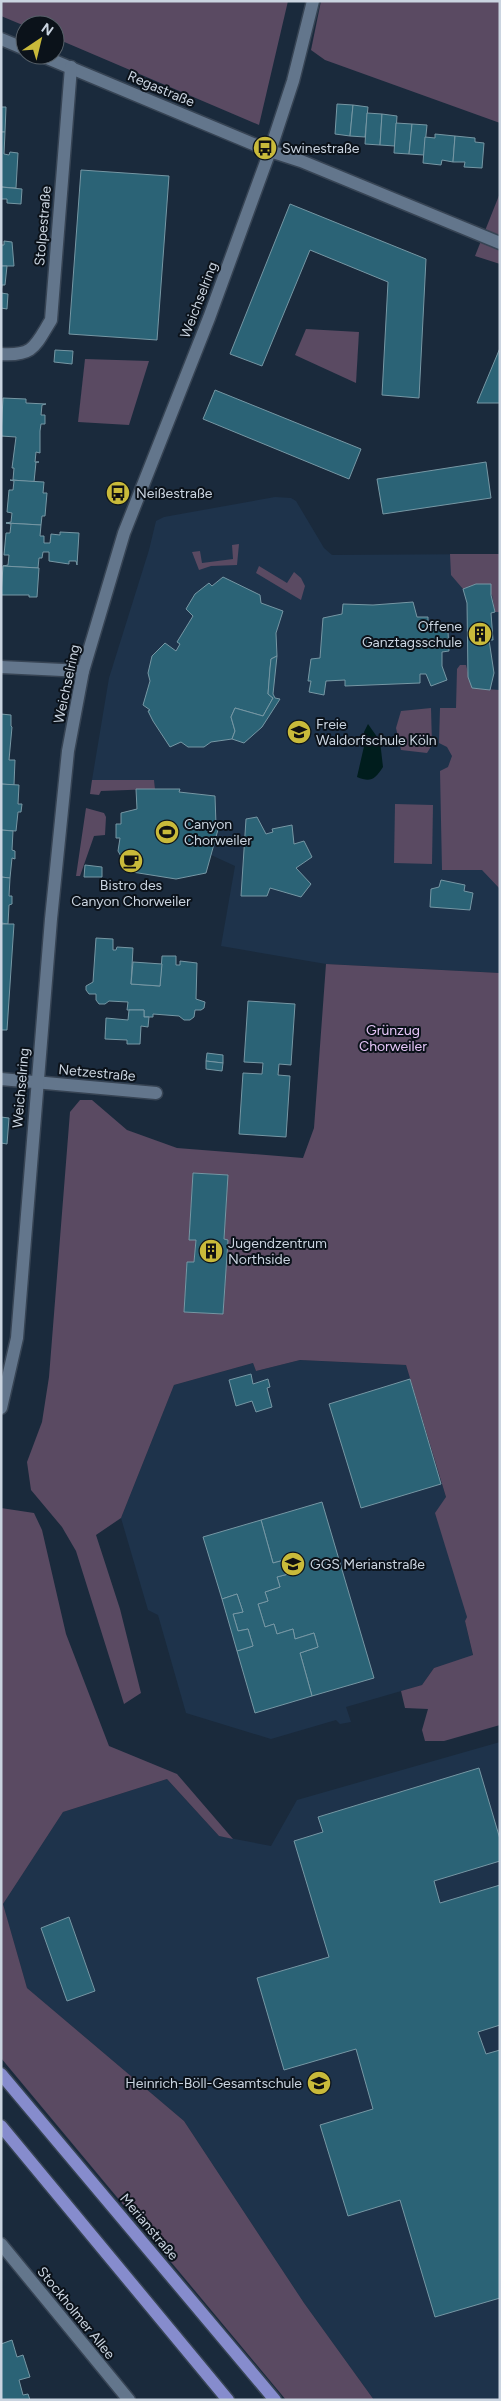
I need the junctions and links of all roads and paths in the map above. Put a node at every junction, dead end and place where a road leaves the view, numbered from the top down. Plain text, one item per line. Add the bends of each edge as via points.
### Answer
1 (313, 1) edge
2 (1, 39) edge
3 (15, 45) edge
4 (65, 65) edge
5 (70, 67) junction
6 (270, 151) junction
7 (500, 243) edge
8 (1, 354) edge
9 (1, 667) edge
10 (83, 671) junction
11 (1, 1079) edge
12 (36, 1083) junction
13 (156, 1093) dead end
14 (1, 1408) edge
15 (1, 2074) edge
16 (1, 2126) edge
17 (1, 2244) edge
18 (128, 2400) edge
19 (228, 2400) edge
20 (275, 2400) edge

1 - 6 street, Weichselring via 293,81
2 - 3 street
4 - 5 street, Regastraße
5 - 6 street, Regastraße
5 - 8 street, Stolpestraße via 50,320 35,346 20,355
6 - 7 street
6 - 10 street, Weichselring via 209,318 124,533
9 - 10 street
10 - 12 street, Weichselring via 68,751
11 - 12 street, Netzestraße
12 - 13 street, Netzestraße
12 - 14 street, Weichselring via 17,1338
15 - 20 main road, Merianstraße
16 - 19 main road
17 - 18 street, Stockholmer Allee

